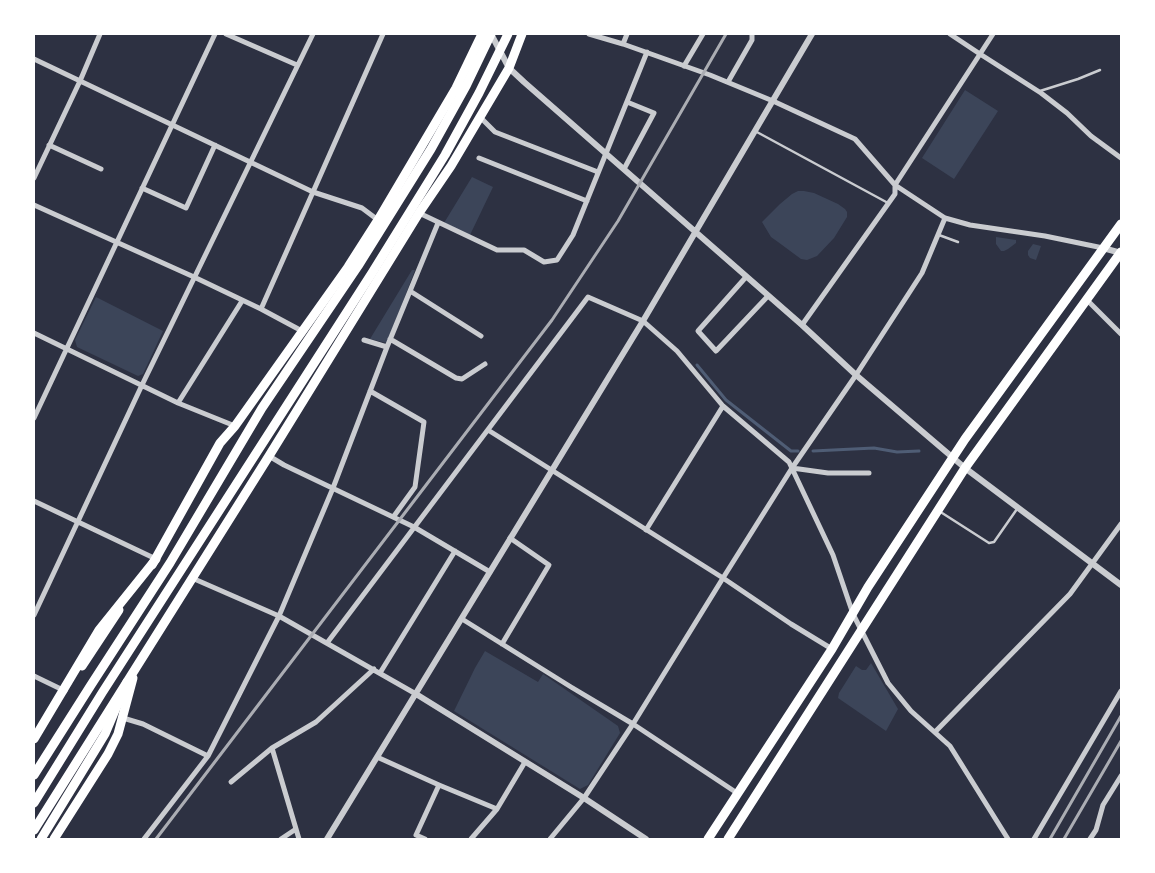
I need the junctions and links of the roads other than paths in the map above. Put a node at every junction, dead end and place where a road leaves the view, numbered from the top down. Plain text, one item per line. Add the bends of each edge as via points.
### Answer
1 (100, 34) edge
2 (215, 34) edge
3 (226, 34) edge
4 (313, 34) edge
5 (383, 34) edge
6 (482, 34) edge
7 (491, 34) edge
8 (508, 34) edge
9 (522, 34) edge
10 (589, 34) edge
11 (627, 34) edge
12 (702, 34) edge
13 (752, 34) edge
14 (812, 34) edge
15 (950, 34) edge
16 (993, 34) edge
17 (623, 44) junction
18 (647, 52) junction
19 (980, 54) junction
20 (34, 59) edge
21 (297, 65) junction
22 (684, 66) junction
23 (509, 68) junction
24 (1100, 70) dead end
25 (80, 81) junction
26 (728, 82) junction
27 (1038, 91) junction
28 (773, 101) junction
29 (627, 102) junction
30 (480, 118) junction
31 (172, 125) junction
32 (755, 132) junction
33 (49, 145) junction
34 (215, 146) junction
35 (606, 154) junction
36 (479, 158) dead end
37 (1121, 158) edge
38 (250, 162) junction
39 (101, 169) dead end
40 (624, 169) junction
41 (598, 172) junction
42 (34, 178) edge
43 (895, 185) junction
44 (142, 188) junction
45 (313, 192) junction
46 (587, 201) junction
47 (888, 203) junction
48 (34, 205) edge
49 (418, 213) junction
50 (945, 218) junction
51 (378, 220) junction
52 (438, 223) junction
53 (1121, 224) edge
54 (695, 232) junction
55 (938, 235) junction
56 (958, 242) dead end
57 (117, 243) junction
58 (1103, 248) junction
59 (1121, 252) edge
60 (194, 277) junction
61 (746, 277) junction
62 (410, 291) junction
63 (768, 296) junction
64 (1086, 300) junction
65 (242, 301) junction
66 (260, 309) junction
67 (643, 321) junction
68 (802, 325) junction
69 (302, 331) junction
70 (34, 333) edge
71 (1121, 334) edge
72 (481, 336) dead end
73 (390, 339) junction
74 (364, 340) dead end
75 (387, 347) junction
76 (66, 348) junction
77 (485, 364) dead end
78 (856, 375) junction
79 (142, 385) junction
80 (370, 391) junction
81 (178, 403) junction
82 (723, 406) junction
83 (34, 418) edge
84 (235, 426) junction
85 (488, 430) junction
86 (269, 456) junction
87 (953, 457) junction
88 (792, 468) junction
89 (965, 468) junction
90 (551, 471) junction
91 (869, 473) dead end
92 (333, 488) junction
93 (34, 501) edge
94 (1018, 508) junction
95 (938, 510) junction
96 (394, 516) junction
97 (77, 522) junction
98 (1121, 524) edge
99 (414, 527) junction
100 (646, 530) junction
101 (510, 538) junction
102 (455, 551) junction
103 (156, 559) junction
104 (1093, 564) junction
105 (490, 572) junction
106 (192, 578) junction
107 (723, 578) junction
108 (1121, 585) edge
109 (853, 614) junction
110 (34, 615) edge
111 (279, 616) junction
112 (462, 619) junction
113 (861, 631) junction
114 (327, 643) junction
115 (502, 644) junction
116 (832, 649) junction
117 (136, 668) junction
118 (374, 669) junction
119 (380, 673) junction
120 (34, 676) edge
121 (127, 682) junction
122 (65, 691) junction
123 (1121, 691) edge
124 (416, 694) junction
125 (122, 718) junction
126 (633, 724) junction
127 (935, 732) junction
128 (34, 739) edge
129 (34, 745) edge
130 (272, 748) junction
131 (208, 756) junction
132 (377, 758) junction
133 (525, 762) junction
134 (34, 775) edge
135 (1121, 776) edge
136 (232, 782) dead end
137 (439, 786) junction
138 (737, 793) junction
139 (584, 798) junction
140 (34, 803) edge
141 (497, 809) junction
142 (296, 829) junction
143 (34, 830) edge
144 (41, 839) edge
145 (54, 839) edge
146 (144, 839) edge
147 (281, 839) edge
148 (299, 839) edge
149 (327, 839) edge
150 (425, 839) edge
151 (471, 839) edge
152 (550, 839) edge
153 (646, 839) edge
154 (708, 839) edge
155 (728, 839) edge
156 (1008, 839) edge
157 (1034, 839) edge
158 (1090, 839) edge

1 - 25 street
2 - 31 street
3 - 21 street
4 - 21 street
5 - 45 street
6 - 51 highway via 456,88
7 - 23 street
7 - 134 highway via 431,149 358,266 262,408 170,563
8 - 140 highway via 445,155
9 - 23 highway
10 - 17 street
11 - 17 street
12 - 22 street
13 - 26 street via 752,40
14 - 28 street
15 - 19 street
16 - 19 street
17 - 18 street
18 - 22 street
18 - 29 street
19 - 27 street
19 - 43 street
20 - 25 street
21 - 38 street
22 - 26 street
23 - 30 highway
23 - 35 street
24 - 27 lane
25 - 31 street
25 - 33 street
26 - 28 street
27 - 37 street
28 - 32 street
28 - 43 street via 855,139
29 - 35 street
29 - 40 street via 654,114
30 - 41 street via 494,132
30 - 49 highway
31 - 34 street
31 - 44 street
32 - 47 lane
32 - 54 street
33 - 39 street
33 - 42 street
34 - 38 street
34 - 44 street via 186,208
35 - 40 street
35 - 41 street
36 - 46 street
38 - 45 street
38 - 60 street
40 - 54 street
41 - 46 street
43 - 47 street via 895,194
43 - 50 street
44 - 57 street
45 - 51 street via 362,208
45 - 66 street
46 - 52 street via 573,235 557,260 544,262 524,250 497,250
47 - 68 street
48 - 57 street
49 - 52 street
49 - 86 highway
50 - 55 street
50 - 58 street
51 - 69 highway
52 - 62 street
53 - 58 highway
54 - 61 street
54 - 67 street
55 - 56 lane
55 - 78 street via 922,273
57 - 60 street
57 - 76 street
58 - 59 street
58 - 87 highway
59 - 64 highway
60 - 65 street
60 - 79 street
61 - 63 street
61 - 63 street via 698,331 716,351
62 - 72 street
62 - 73 street
63 - 68 street
64 - 71 street
64 - 89 highway
65 - 66 street
65 - 81 street
66 - 69 street
67 - 82 street via 678,351
67 - 85 street via 588,297
67 - 90 street
68 - 78 street
69 - 84 highway
70 - 76 street
73 - 75 street
73 - 77 street via 456,378 462,379
74 - 75 street
75 - 80 street
76 - 79 street
76 - 83 street
78 - 87 street
78 - 88 street
79 - 81 street
79 - 97 street
80 - 92 street
80 - 96 street via 424,422 416,487
81 - 84 street
82 - 88 street
82 - 100 street
84 - 103 highway via 220,444
85 - 90 street
85 - 99 street
86 - 92 street
86 - 106 highway
87 - 89 street
87 - 109 highway
88 - 91 street via 828,473
88 - 107 street
88 - 109 street via 833,555
89 - 94 street
89 - 95 highway
90 - 100 street
90 - 101 street
92 - 96 street
92 - 111 street
93 - 97 street
94 - 95 lane via 994,542 989,543
94 - 104 street
95 - 113 highway
96 - 99 street
97 - 103 street
97 - 110 street
98 - 104 street
99 - 102 street
99 - 114 street
100 - 107 street
101 - 105 street
101 - 115 street via 549,564
102 - 105 street
102 - 119 street
103 - 122 highway
103 - 128 highway via 99,630
104 - 108 street
104 - 127 street via 1070,594
105 - 112 street
106 - 111 street
106 - 117 highway
107 - 116 street
107 - 126 street
109 - 113 street
109 - 116 highway
111 - 114 street
111 - 131 street
112 - 115 street
112 - 124 street
113 - 127 street via 888,683 911,712
113 - 155 highway
114 - 118 street
115 - 126 street
116 - 138 highway
117 - 121 highway
117 - 125 highway
118 - 119 street
118 - 130 street via 316,722
119 - 124 street
120 - 122 street
121 - 143 highway
121 - 144 highway via 105,734
122 - 129 highway
123 - 157 street
124 - 132 street
124 - 133 street
125 - 131 street via 143,724
125 - 145 highway via 108,754
126 - 138 street
126 - 139 street
127 - 156 street via 950,746
130 - 136 street
130 - 142 street
131 - 146 street
132 - 137 street
132 - 149 street
133 - 139 street
133 - 141 street
135 - 158 street via 1103,805
137 - 141 street
137 - 150 street via 416,835
138 - 154 highway
139 - 152 street
139 - 153 street
141 - 151 street
142 - 147 street
142 - 148 street

